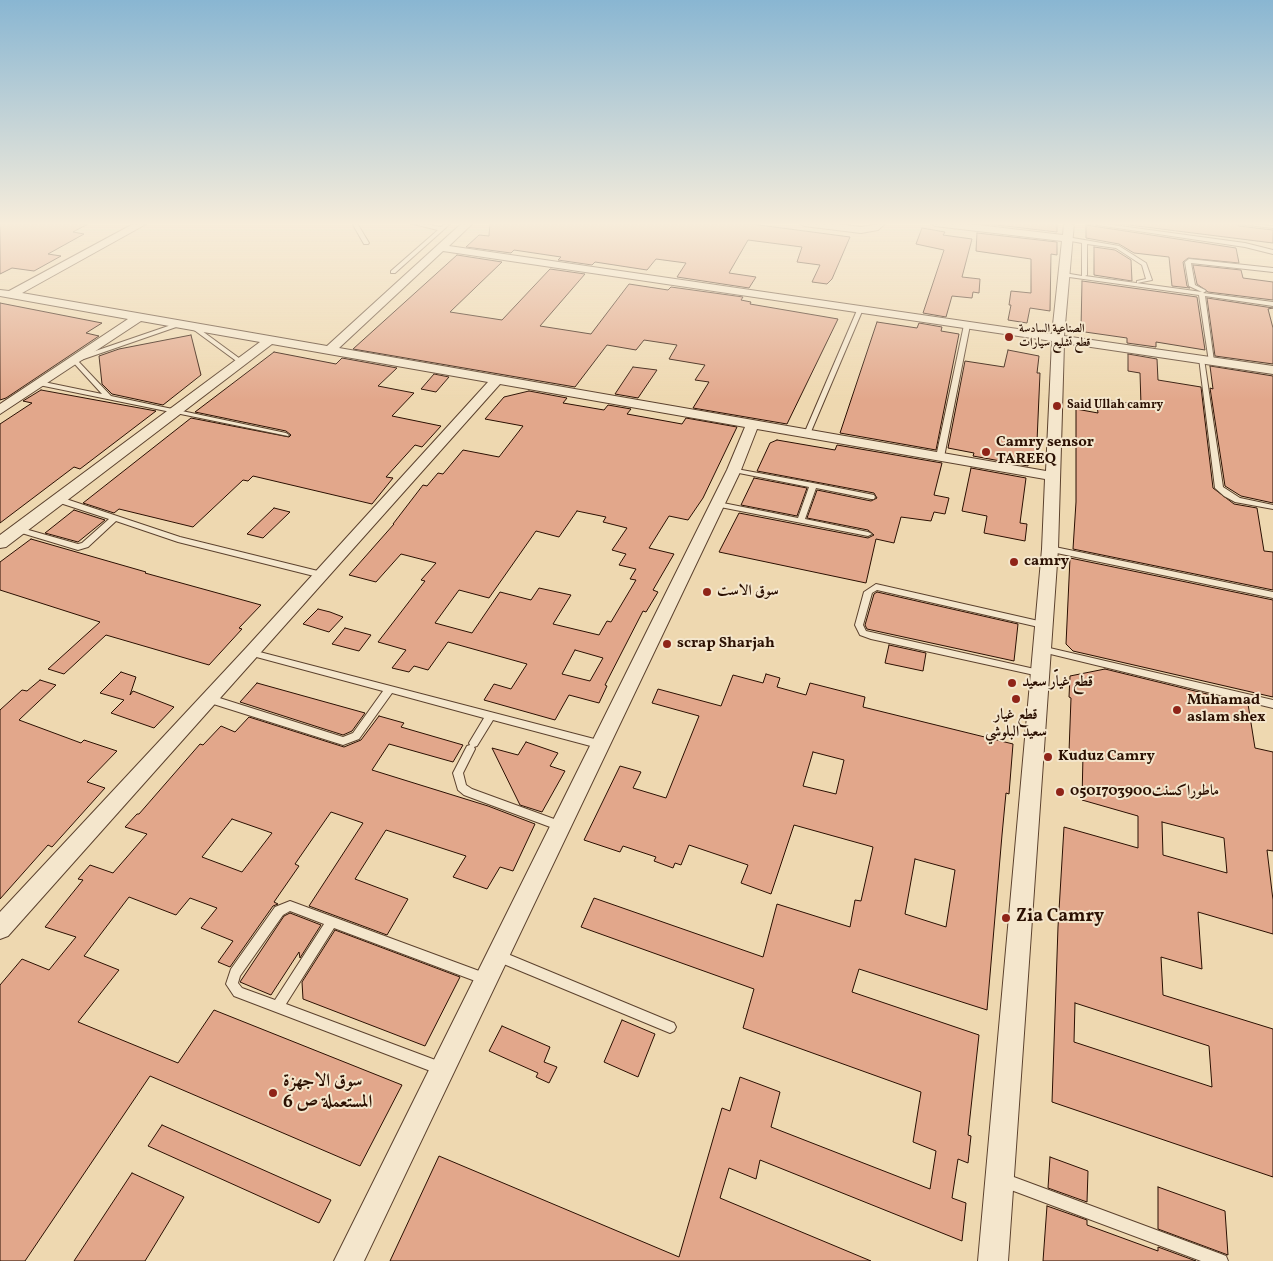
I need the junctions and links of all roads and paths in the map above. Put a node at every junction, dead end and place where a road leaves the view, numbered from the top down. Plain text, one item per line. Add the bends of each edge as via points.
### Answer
1 (29, 282) edge
2 (404, 282) edge
3 (673, 282) edge
4 (1063, 282) edge
5 (1118, 282) edge
6 (1191, 282) edge
7 (6, 294) edge
8 (1202, 294) junction
9 (1273, 302) edge
10 (860, 309) junction
11 (139, 316) junction
12 (186, 325) junction
13 (967, 325) junction
14 (1058, 338) junction
15 (270, 340) junction
16 (329, 351) junction
17 (74, 360) junction
18 (1206, 360) junction
19 (241, 362) junction
20 (1273, 370) edge
21 (497, 380) junction
22 (39, 383) junction
23 (108, 397) junction
24 (0, 410) edge
25 (176, 410) junction
26 (752, 425) junction
27 (807, 434) junction
28 (286, 435) dead end
29 (940, 457) junction
30 (734, 470) junction
31 (1052, 476) junction
32 (813, 486) junction
33 (871, 497) dead end
34 (58, 500) junction
35 (718, 504) junction
36 (1273, 506) edge
37 (114, 519) junction
38 (801, 521) junction
39 (18, 529) junction
40 (868, 534) dead end
41 (0, 543) edge
42 (1050, 548) junction
43 (322, 575) junction
44 (1273, 595) edge
45 (1043, 625) junction
46 (1041, 649) junction
47 (252, 653) junction
48 (1039, 673) junction
49 (390, 689) junction
50 (210, 698) junction
51 (1273, 704) edge
52 (491, 716) junction
53 (602, 744) junction
54 (561, 826) junction
55 (332, 921) junction
56 (0, 928) edge
57 (498, 956) junction
58 (486, 979) junction
59 (277, 1007) junction
60 (670, 1027) dead end
61 (442, 1070) junction
62 (999, 1178) junction
63 (349, 1261) edge
64 (993, 1261) edge
65 (1221, 1261) edge

1 - 7 street
2 - 16 street
3 - 10 street
4 - 14 street
5 - 8 lane
6 - 9 lane via 1197,290
7 - 11 street
8 - 9 lane
8 - 18 lane
10 - 13 street
10 - 27 lane
11 - 12 street
11 - 17 street
12 - 15 street
12 - 17 lane
12 - 19 lane
13 - 14 street
13 - 29 lane
14 - 18 street
14 - 31 street
15 - 16 street
15 - 19 street
16 - 21 street
17 - 22 street
17 - 23 lane
18 - 20 street
18 - 36 lane via 1219,488 1238,500
19 - 25 street
21 - 26 street
21 - 43 street
22 - 23 lane
22 - 24 street
23 - 25 lane
25 - 28 lane
25 - 34 street
26 - 27 street
26 - 30 street
27 - 29 street
29 - 31 street
30 - 32 lane
30 - 35 street
31 - 42 street
32 - 33 lane
32 - 38 lane
34 - 37 lane
34 - 39 street
35 - 38 lane
35 - 53 street
37 - 39 lane via 78,547
37 - 43 lane via 187,542
38 - 40 lane
39 - 41 street
42 - 44 lane
42 - 45 street
43 - 47 street
45 - 46 street
45 - 48 lane via 876,587 868,592 859,625 863,633 871,636
46 - 48 street
46 - 51 lane
47 - 49 lane
47 - 50 street
48 - 62 street
49 - 50 lane via 356,736 343,741
49 - 52 lane
50 - 56 street
52 - 53 lane
52 - 54 lane via 458,773 462,787
53 - 54 street
54 - 57 street
55 - 58 lane
55 - 59 lane
55 - 59 lane via 294,906 282,908 234,973 232,984 238,992
57 - 58 street
57 - 60 lane
58 - 61 street
59 - 61 lane
61 - 63 street
62 - 64 street
62 - 65 lane

